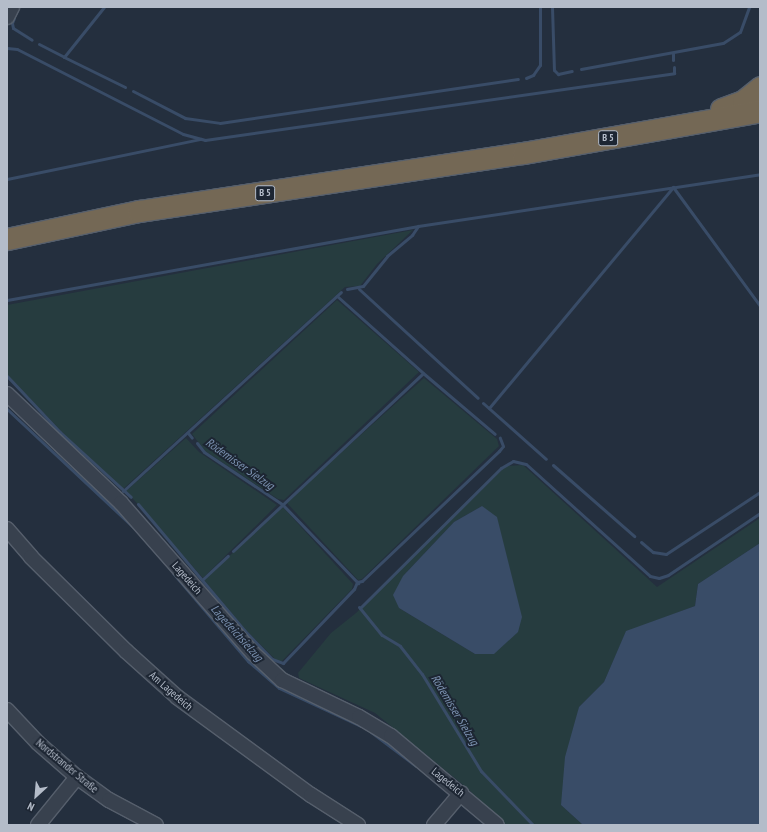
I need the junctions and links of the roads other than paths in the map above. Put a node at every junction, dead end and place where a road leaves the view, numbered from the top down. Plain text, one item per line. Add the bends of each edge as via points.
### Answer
1 (12, 7) edge
2 (7, 17) edge
3 (760, 87) edge
4 (760, 111) edge
5 (698, 122) junction
6 (760, 125) edge
7 (7, 239) edge
8 (7, 394) edge
9 (7, 529) edge
10 (7, 710) edge
11 (77, 777) junction
12 (461, 793) junction
13 (38, 825) edge
14 (156, 825) edge
15 (358, 825) edge
16 (434, 825) edge
17 (498, 825) edge

1 - 2 street
3 - 5 highway via 743,101
4 - 5 highway, B 5
5 - 6 highway
5 - 7 highway, B 5 via 345,181 139,211
8 - 12 street, Lagedeich via 121,503 253,653 282,680 359,717 391,736
9 - 15 street, Am Lagedeich via 120,646 177,697 304,790
10 - 11 street, Nordstrander Straße via 38,743
11 - 13 street
11 - 14 street, Nordstrander Straße via 109,800
12 - 16 street
12 - 17 street, Lagedeich

